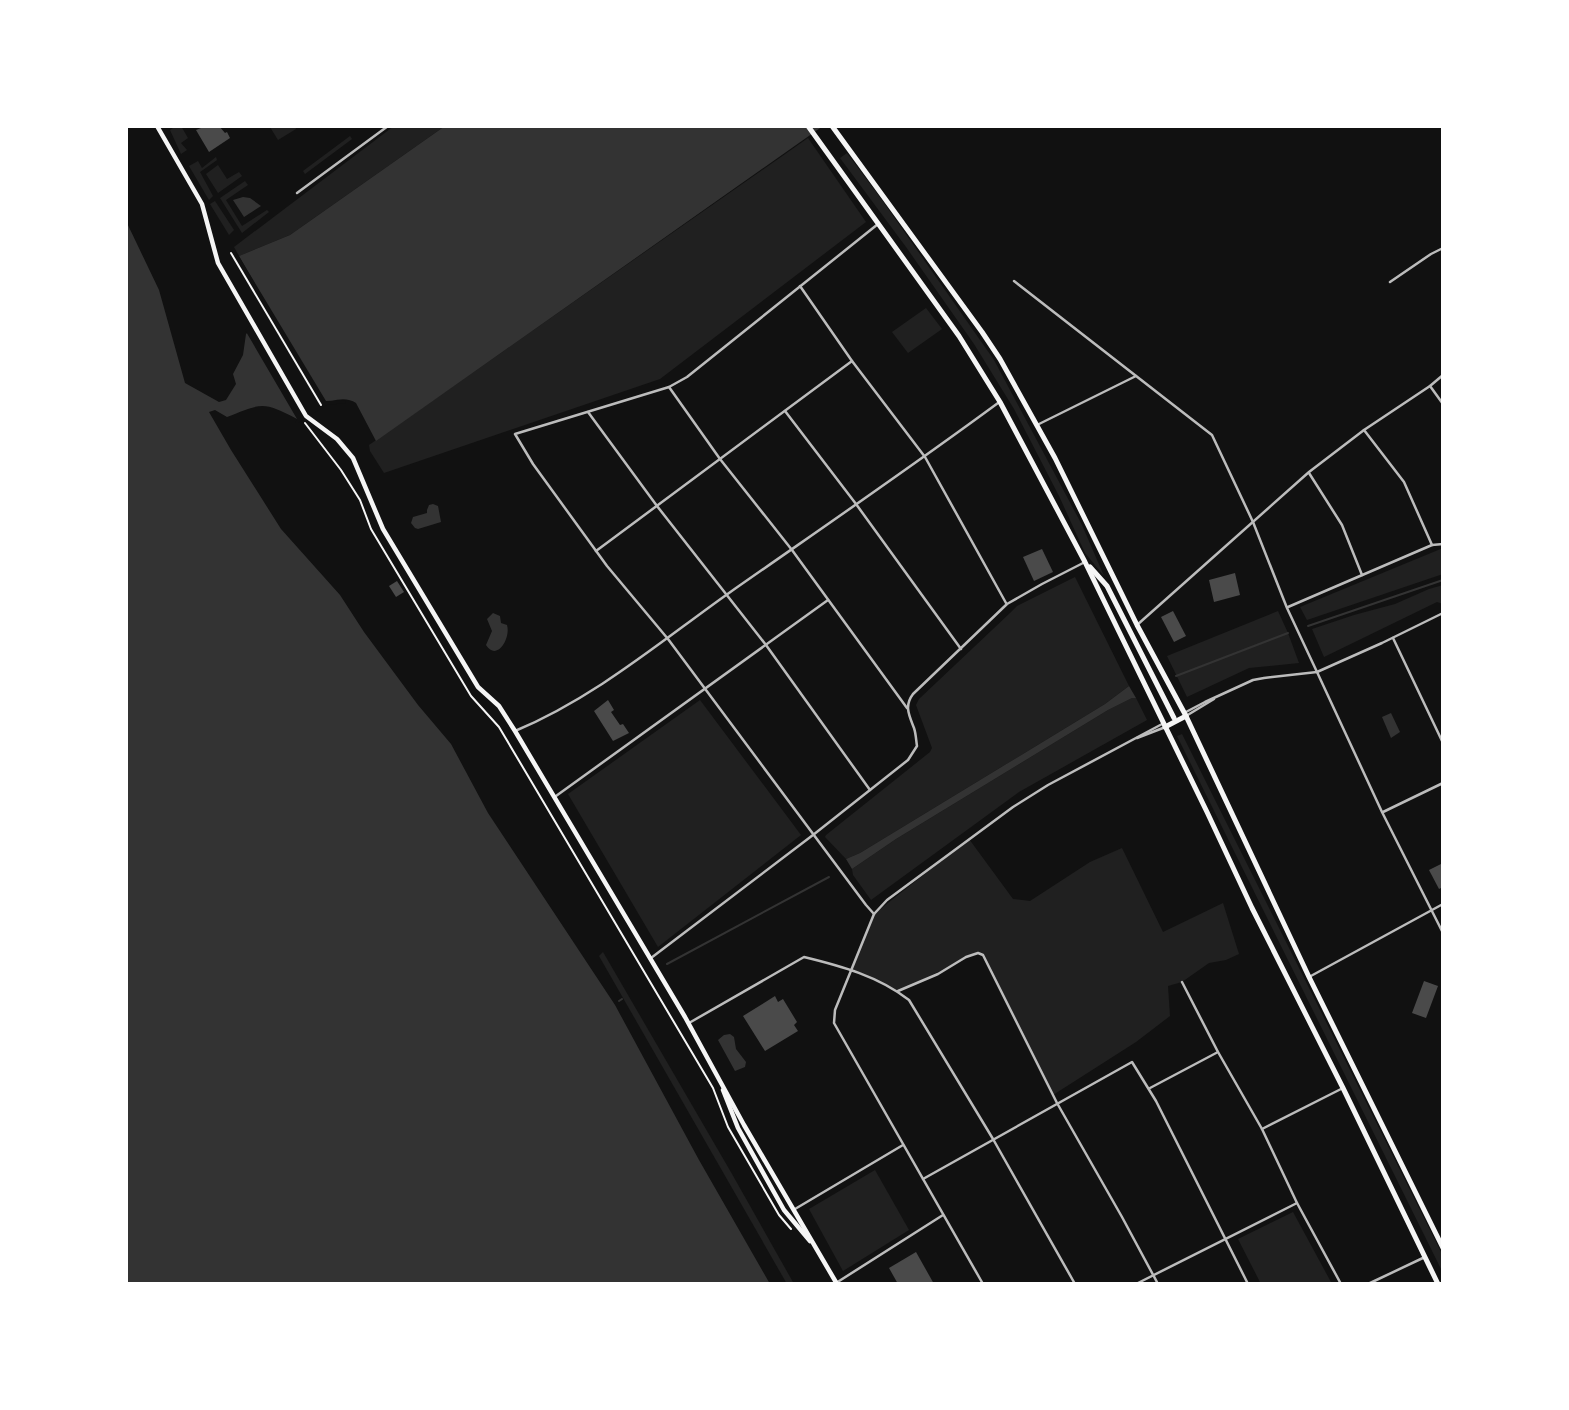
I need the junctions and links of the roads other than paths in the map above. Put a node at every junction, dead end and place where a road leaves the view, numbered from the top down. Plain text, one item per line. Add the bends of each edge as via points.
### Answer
1 (158, 126) edge
2 (388, 126) edge
3 (807, 126) edge
4 (832, 126) edge
5 (297, 193) dead end
6 (878, 225) junction
7 (1443, 248) edge
8 (1014, 281) dead end
9 (1390, 282) dead end
10 (800, 286) junction
11 (852, 361) junction
12 (1443, 375) edge
13 (1136, 376) junction
14 (1430, 386) junction
15 (669, 387) junction
16 (1000, 402) junction
17 (1443, 404) edge
18 (785, 411) junction
19 (588, 412) junction
20 (1037, 425) junction
21 (1364, 430) junction
22 (925, 457) junction
23 (720, 459) junction
24 (1309, 472) junction
25 (856, 504) junction
26 (657, 506) junction
27 (1253, 522) junction
28 (1443, 544) edge
29 (1432, 545) junction
30 (792, 550) junction
31 (596, 551) junction
32 (1085, 562) junction
33 (1362, 575) junction
34 (728, 594) junction
35 (828, 600) junction
36 (1007, 604) junction
37 (1287, 608) junction
38 (1443, 613) edge
39 (1137, 625) junction
40 (1393, 638) junction
41 (668, 639) junction
42 (766, 645) junction
43 (961, 649) junction
44 (1317, 672) junction
45 (706, 689) junction
46 (907, 708) junction
47 (1185, 715) junction
48 (1174, 718) junction
49 (1164, 725) junction
50 (515, 731) junction
51 (1443, 743) edge
52 (1443, 783) edge
53 (870, 790) junction
54 (554, 797) junction
55 (1382, 812) junction
56 (813, 835) junction
57 (1443, 904) edge
58 (1433, 910) junction
59 (874, 914) junction
60 (1443, 933) edge
61 (651, 958) junction
62 (852, 969) junction
63 (1309, 977) junction
64 (1182, 982) dead end
65 (898, 991) junction
66 (689, 1023) junction
67 (1218, 1052) junction
68 (716, 1072) junction
69 (1149, 1088) junction
70 (1343, 1088) junction
71 (1057, 1103) junction
72 (744, 1125) junction
73 (737, 1128) junction
74 (1262, 1129) junction
75 (993, 1139) junction
76 (903, 1145) junction
77 (923, 1179) junction
78 (791, 1203) junction
79 (1297, 1203) junction
80 (782, 1208) junction
81 (794, 1209) junction
82 (943, 1215) junction
83 (1225, 1238) junction
84 (1443, 1248) edge
85 (818, 1250) junction
86 (1425, 1257) junction
87 (1153, 1274) junction
88 (837, 1283) edge
89 (983, 1284) edge
90 (1075, 1284) edge
91 (1136, 1284) edge
92 (1158, 1284) edge
93 (1248, 1284) edge
94 (1341, 1284) edge
95 (1368, 1284) edge
96 (1438, 1284) edge

1 - 50 main road via 202,204 218,263 304,418 348,450 383,529 478,687 499,706
2 - 5 street
3 - 6 main road
4 - 20 main road via 982,332
6 - 10 street
6 - 16 main road via 959,336
7 - 9 street
8 - 13 street
10 - 11 street
10 - 15 street
11 - 18 street
11 - 22 street
12 - 14 street
13 - 20 street
13 - 27 street via 1212,435
14 - 17 street
14 - 21 street
15 - 19 street
15 - 23 street
16 - 22 street
16 - 32 main road
18 - 23 street
18 - 25 street
19 - 26 street
19 - 31 street via 515,435
20 - 39 main road
21 - 24 street
21 - 29 street via 1404,482
22 - 25 street
22 - 36 street
23 - 26 street
23 - 30 street
24 - 27 street
24 - 33 street via 1342,525
25 - 30 street
25 - 43 street
26 - 31 street
26 - 34 street
27 - 37 street
27 - 39 street
28 - 29 street
29 - 33 street
30 - 34 street
30 - 35 street
31 - 41 street
32 - 36 street
32 - 48 main road via 1107,586
32 - 49 main road
33 - 37 street
34 - 41 street
34 - 42 street
35 - 42 street
35 - 46 street
36 - 43 street
37 - 44 street
38 - 40 street
39 - 47 main road
40 - 44 street
40 - 51 street
41 - 45 street
41 - 50 street via 587,694
42 - 45 street
42 - 53 street
43 - 46 street via 914,694
44 - 47 street via 1254,680
44 - 55 street
45 - 54 street
45 - 56 street
46 - 53 street via 917,746 908,760
47 - 48 main road
47 - 49 main road
47 - 63 main road
48 - 49 main road
49 - 59 street via 1013,807 920,874
49 - 70 main road
50 - 54 main road
52 - 55 street
53 - 56 street
54 - 61 main road
55 - 58 street
56 - 59 street
56 - 61 street
57 - 58 street
58 - 60 street
58 - 63 street
59 - 62 street
61 - 66 main road
62 - 65 street
62 - 66 street via 804,957
62 - 76 street via 834,1023
63 - 84 main road
64 - 67 street
65 - 71 street via 966,957 983,955
65 - 75 street via 909,1000
66 - 68 main road
67 - 69 street
67 - 74 street
68 - 72 main road
68 - 73 main road
69 - 71 street via 1132,1062
69 - 83 street
70 - 74 street
70 - 86 main road
71 - 75 street
71 - 87 street
72 - 73 main road via 739,1122
72 - 78 main road
73 - 80 main road
74 - 79 street
75 - 77 street
75 - 90 street
76 - 77 street
76 - 81 street
77 - 82 street
78 - 80 main road via 789,1210
78 - 81 main road
79 - 83 street
79 - 94 street
80 - 85 main road
81 - 85 main road
82 - 88 street
82 - 89 street
83 - 87 street
83 - 93 street
85 - 88 main road
86 - 95 street
86 - 96 main road
87 - 91 street
87 - 92 street

